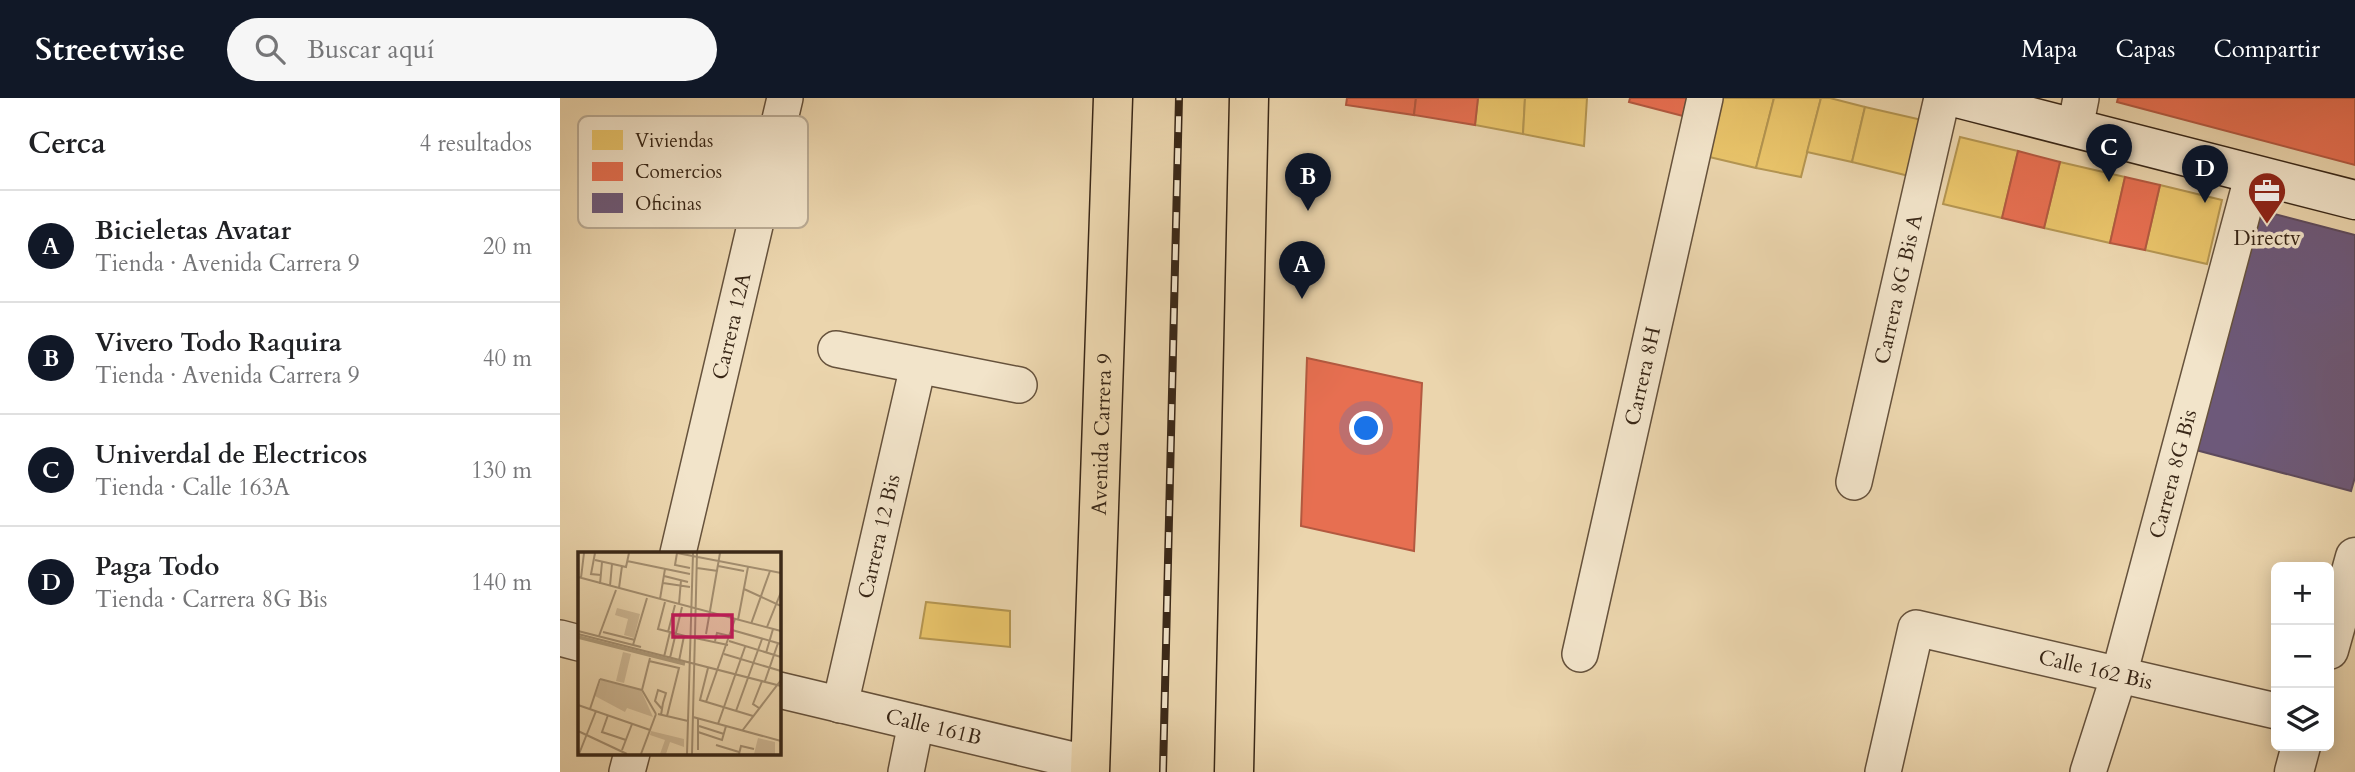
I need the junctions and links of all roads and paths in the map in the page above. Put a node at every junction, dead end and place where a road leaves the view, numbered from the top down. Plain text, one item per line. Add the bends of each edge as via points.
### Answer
1 (785, 98) edge
2 (1113, 98) edge
3 (1249, 98) edge
4 (1705, 98) edge
5 (1942, 98) edge
6 (1957, 98) edge
7 (2078, 113) edge
8 (781, 116) edge
9 (2253, 174) junction
10 (2355, 200) edge
11 (754, 228) edge
12 (836, 349) dead end
13 (918, 366) junction
14 (1018, 386) dead end
15 (1854, 482) dead end
16 (678, 552) edge
17 (2355, 557) edge
18 (2334, 632) edge
19 (560, 638) edge
20 (578, 643) edge
21 (1580, 654) dead end
22 (2119, 675) junction
23 (780, 690) edge
24 (840, 705) junction
25 (2271, 710) edge
26 (915, 723) junction
27 (2300, 751) edge
28 (632, 754) edge
29 (1090, 768) edge
30 (627, 772) edge
31 (906, 772) edge
32 (1234, 772) edge
33 (1883, 772) edge
34 (2088, 772) edge
35 (2294, 772) edge

1 - 8 street, Carrera 12A
2 - 29 main road, Avenida Carrera 9
3 - 32 main road
4 - 21 street, Carrera 8H
5 - 15 street, Carrera 8G Bis A
6 - 7 main road
7 - 9 main road
9 - 10 main road
9 - 22 street, Carrera 8G Bis
11 - 16 street, Carrera 12A
12 - 13 street
13 - 14 street
13 - 24 street, Carrera 12 Bis
17 - 18 main road
19 - 20 street
22 - 25 street, Calle 162 Bis
22 - 33 street, Calle 162 Bis via 1916,628
22 - 34 street, Carrera 8G Bis
23 - 24 street, Calle 161B
24 - 26 street, Calle 161B
26 - 29 street, Calle 161B
26 - 31 street
27 - 35 main road
28 - 30 street

